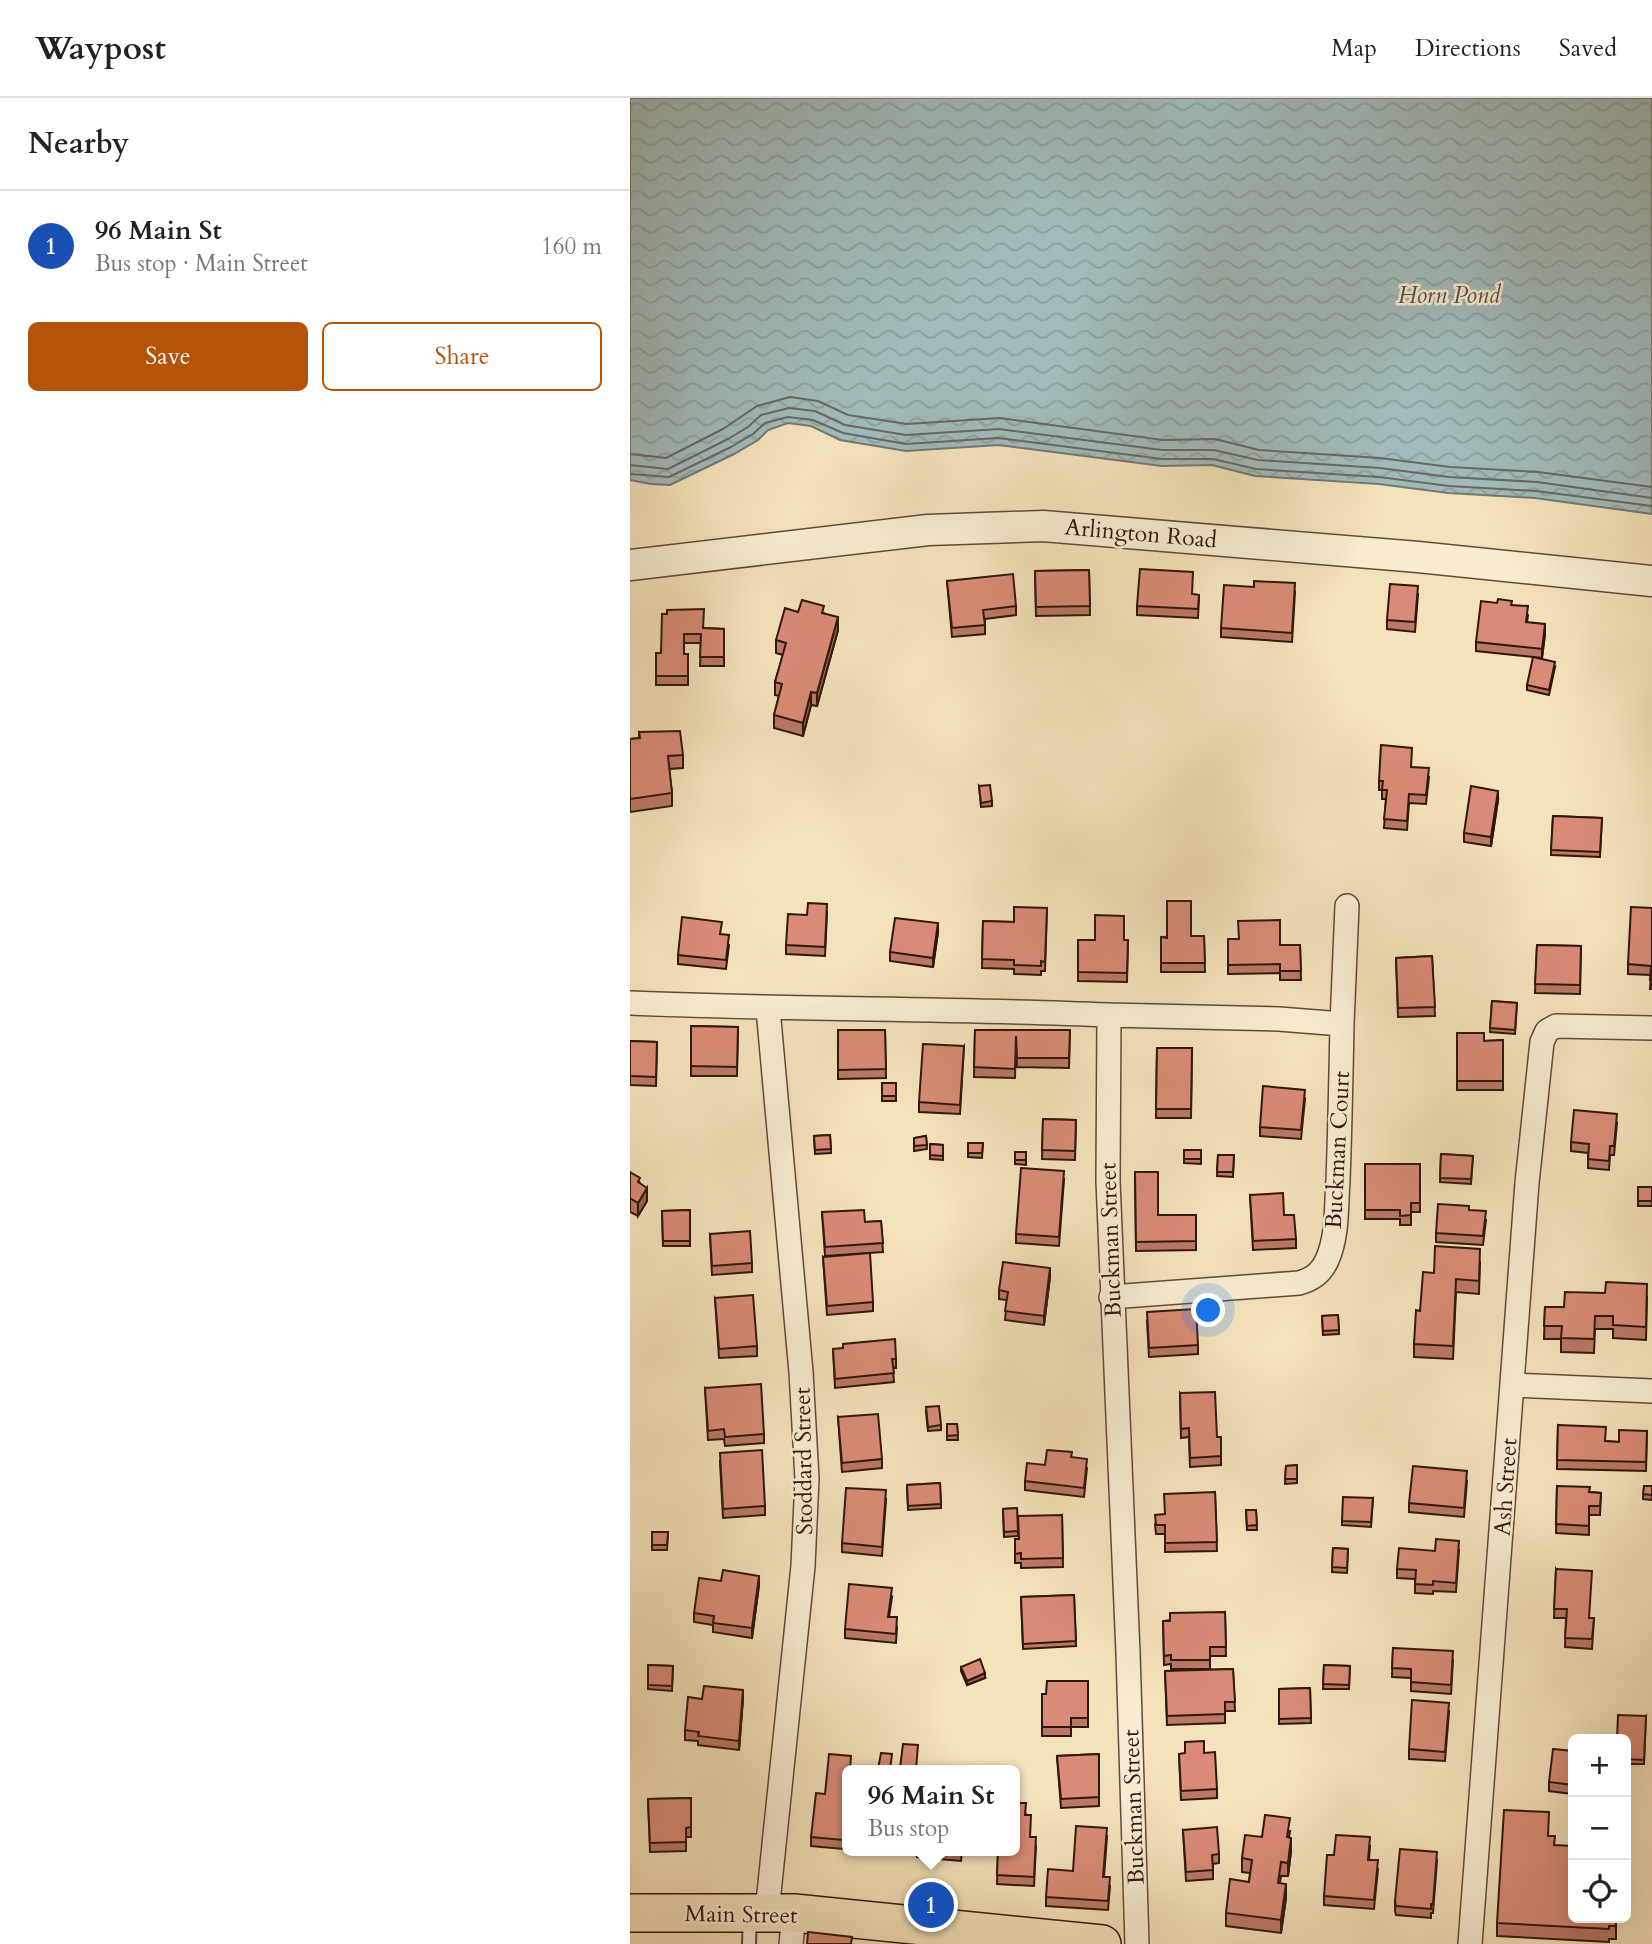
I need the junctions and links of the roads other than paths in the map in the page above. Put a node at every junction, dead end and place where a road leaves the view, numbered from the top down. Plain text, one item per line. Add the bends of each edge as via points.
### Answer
1 (630, 565) edge
2 (1652, 581) edge
3 (1347, 906) dead end
4 (630, 1003) edge
5 (768, 1009) junction
6 (1109, 1015) junction
7 (1342, 1024) junction
8 (1652, 1028) edge
9 (1111, 1297) junction
10 (1512, 1385) junction
11 (1652, 1391) edge
12 (630, 1913) edge
13 (770, 1925) edge
14 (1102, 1944) edge
15 (1137, 1944) edge
16 (1470, 1944) edge

1 - 2 street, Arlington Road via 928,530 1043,526
3 - 7 street, Buckman Court
4 - 5 street
5 - 6 street
5 - 13 street, Stoddard Street via 807,1479
6 - 7 street
6 - 9 street, Buckman Street
7 - 9 street, Buckman Court via 1336,1217 1332,1248 1323,1268 1299,1283
8 - 10 street, Ash Street via 1560,1026 1547,1031 1541,1046
9 - 15 street, Buckman Street
10 - 11 street
10 - 16 street, Ash Street
12 - 13 main road, Main Street
13 - 14 main road, Main Street

